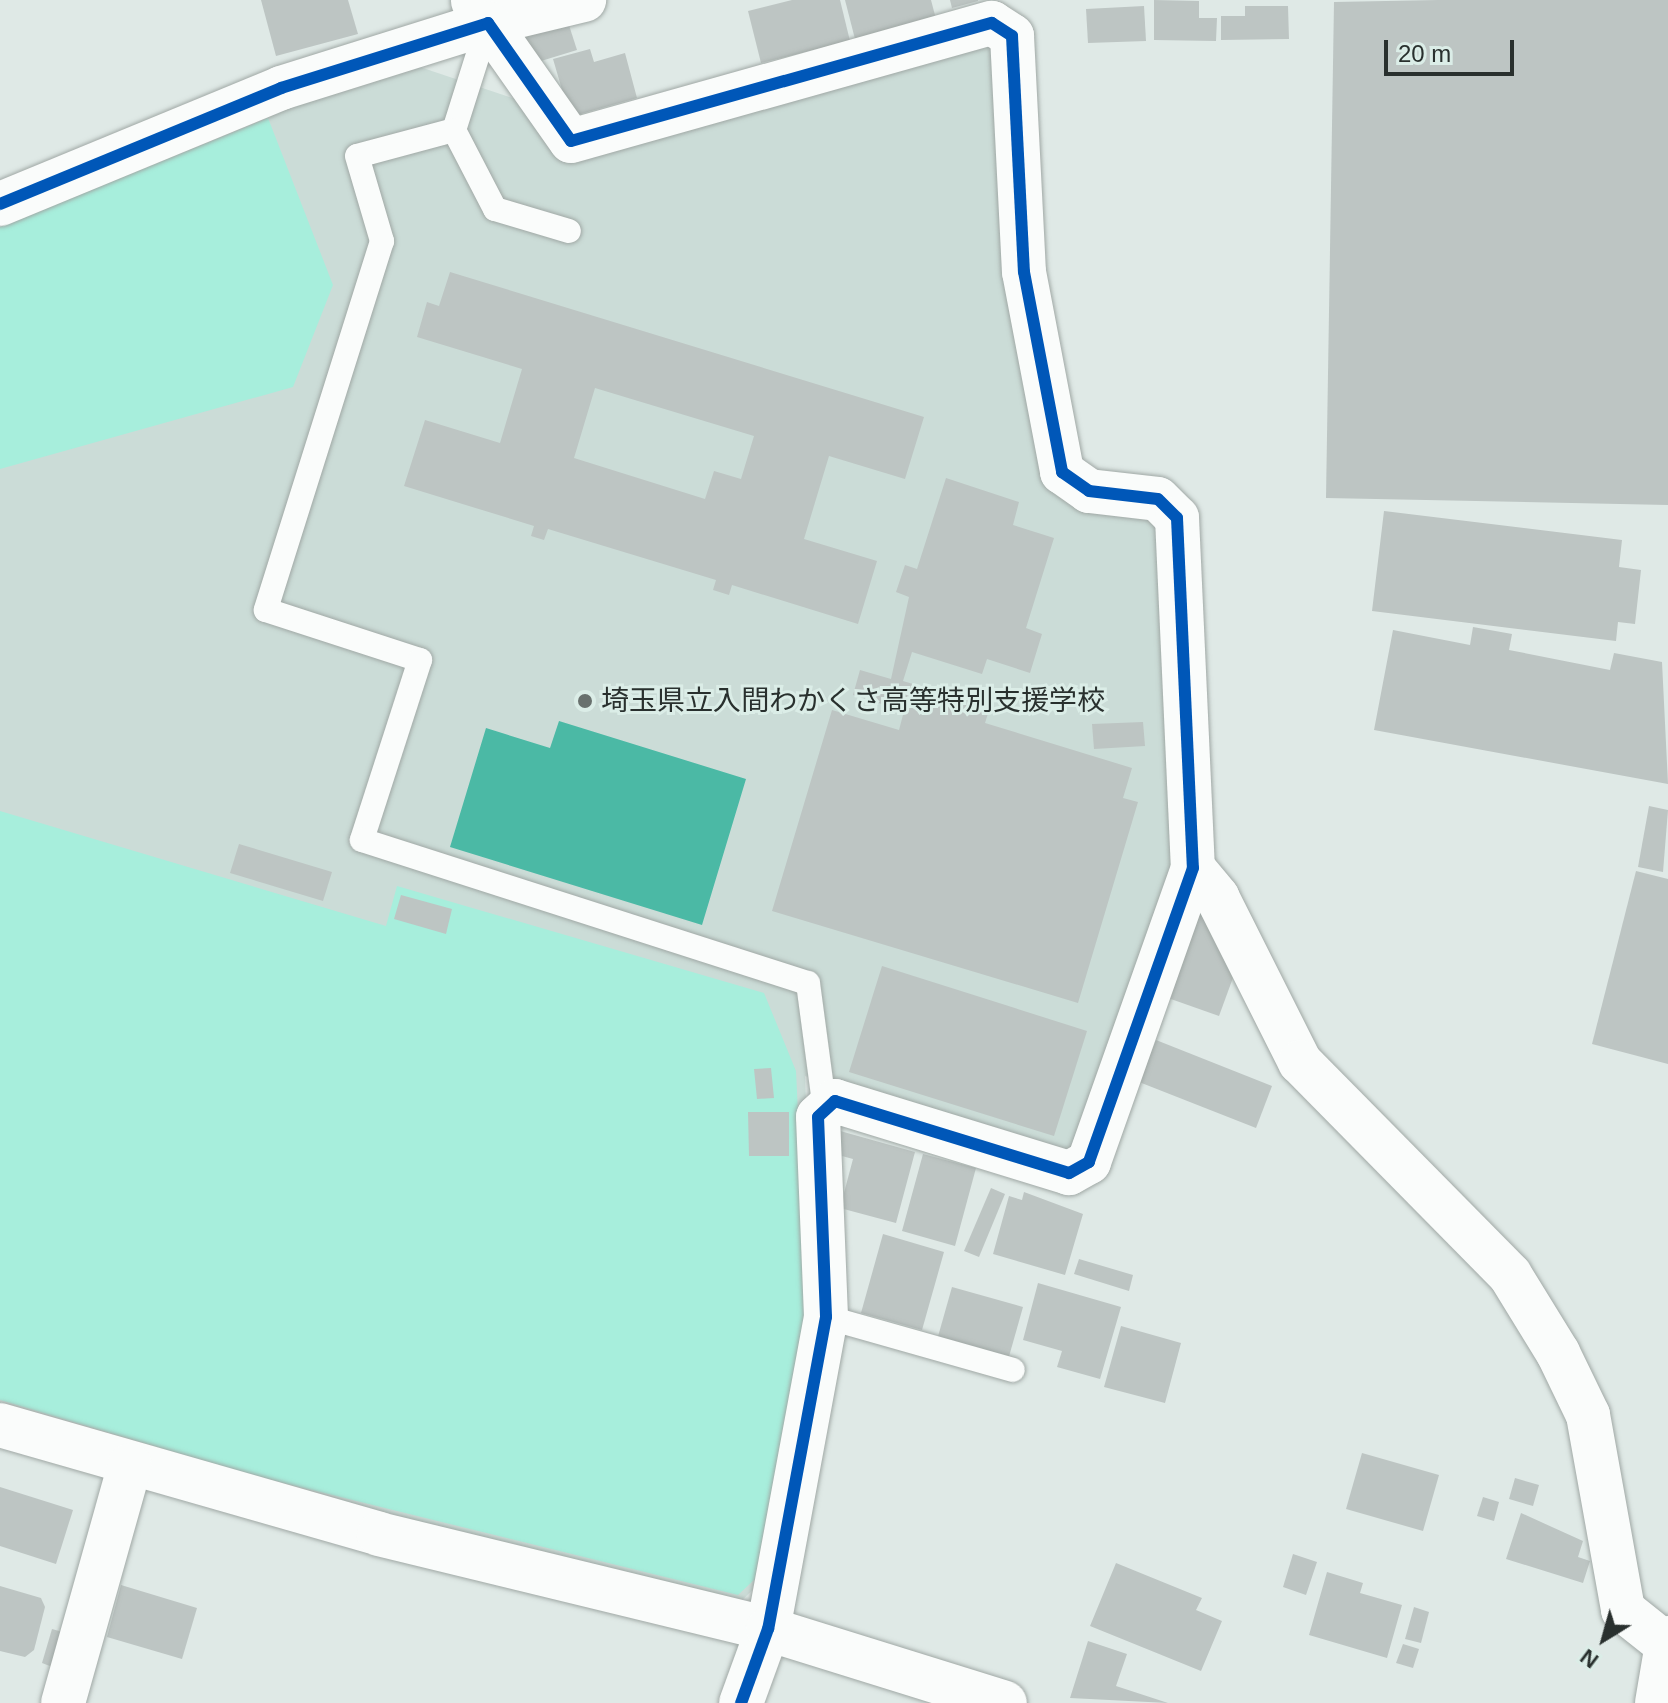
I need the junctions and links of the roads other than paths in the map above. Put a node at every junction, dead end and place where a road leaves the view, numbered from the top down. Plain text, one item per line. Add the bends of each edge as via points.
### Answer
1 (584, 0) edge
2 (480, 11) edge
3 (454, 130) junction
4 (0, 204) edge
5 (569, 231) dead end
6 (1193, 868) junction
7 (825, 1110) junction
8 (826, 1317) junction
9 (1013, 1370) dead end
10 (0, 1425) edge
11 (130, 1465) junction
12 (768, 1629) junction
13 (1668, 1638) edge
14 (1667, 1645) edge
15 (63, 1703) edge
16 (741, 1703) edge
17 (1005, 1703) edge
18 (1657, 1703) edge

1 - 2 street
2 - 3 lane
2 - 4 street
2 - 6 street via 571,141 992,23 1012,36 1024,272 1062,472 1089,491 1158,499 1177,518
3 - 5 lane via 495,209
3 - 7 lane via 357,156 382,241 266,610 420,660 362,840 808,983
6 - 7 street via 1089,1162 1069,1173 835,1101
6 - 14 street via 1217,897 1300,1062 1510,1275 1558,1353 1588,1415 1623,1610
7 - 8 street via 818,1117
8 - 9 lane
8 - 12 street
10 - 11 street
11 - 12 street
11 - 15 street
12 - 16 street
12 - 17 street
13 - 14 street
14 - 18 street

